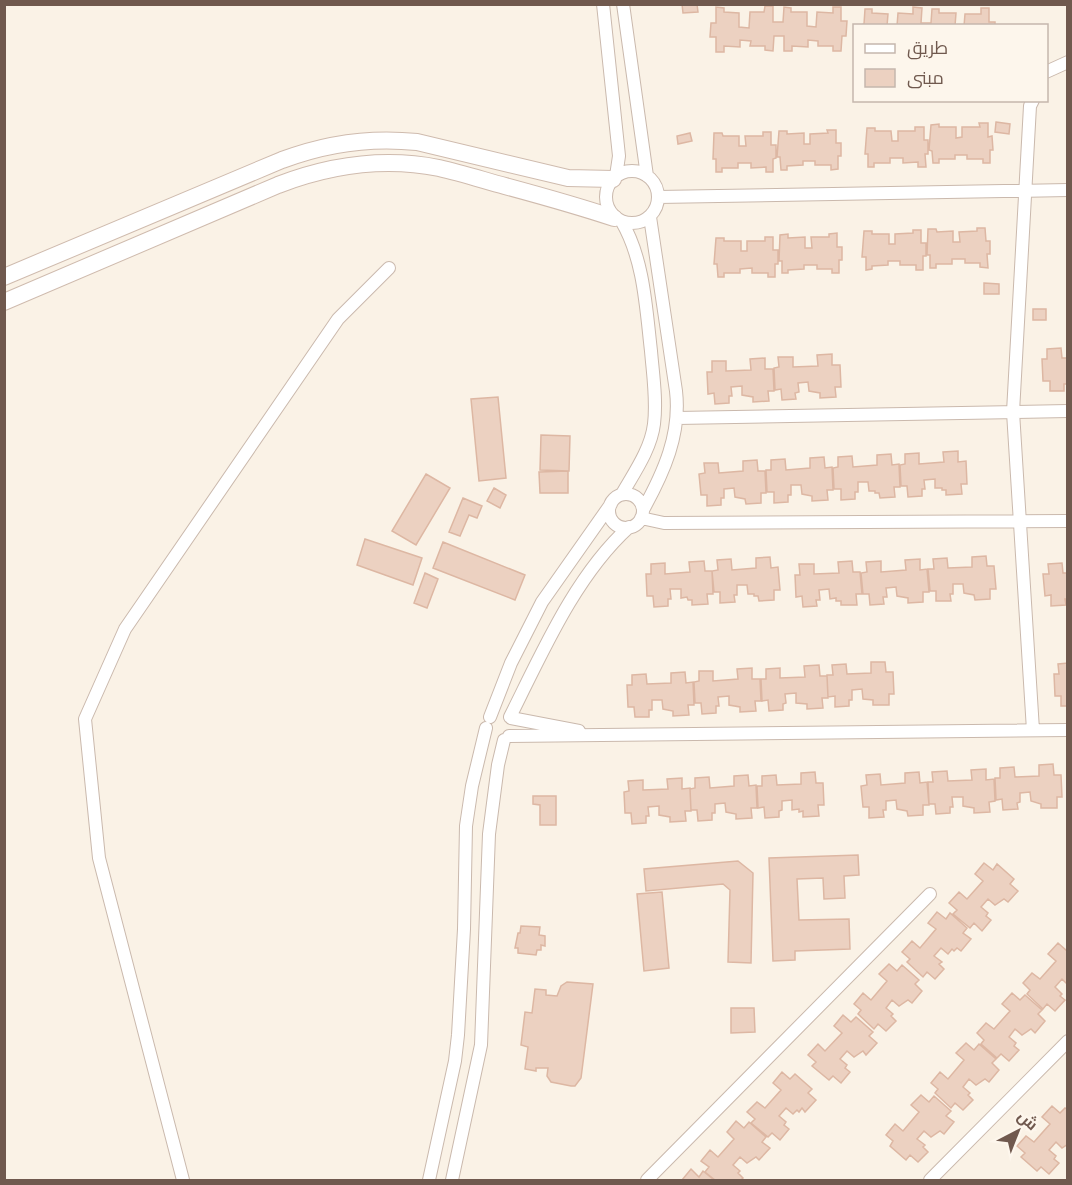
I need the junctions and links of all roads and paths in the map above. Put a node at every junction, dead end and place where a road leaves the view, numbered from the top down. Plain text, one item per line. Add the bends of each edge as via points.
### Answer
1 (603, 4) edge
2 (623, 4) edge
3 (1068, 62) edge
4 (1048, 72) edge
5 (1032, 102) edge
6 (647, 176) junction
7 (614, 177) junction
8 (1025, 189) junction
9 (1068, 190) edge
10 (658, 197) junction
11 (650, 217) junction
12 (618, 220) junction
13 (389, 268) dead end
14 (4, 277) edge
15 (4, 302) edge
16 (1068, 411) edge
17 (1013, 412) junction
18 (678, 418) junction
19 (622, 494) junction
20 (611, 504) junction
21 (642, 514) junction
22 (1068, 521) edge
23 (1020, 523) junction
24 (629, 527) junction
25 (510, 718) junction
26 (488, 722) junction
27 (1033, 730) junction
28 (1068, 730) edge
29 (597, 734) junction
30 (507, 738) junction
31 (930, 894) dead end
32 (1068, 1041) edge
33 (183, 1180) edge
34 (429, 1180) edge
35 (452, 1180) edge
36 (647, 1180) edge
37 (930, 1180) edge

1 - 7 street via 619,156
2 - 6 street
3 - 4 street
5 - 8 street
6 - 7 street via 632,171
6 - 10 street
7 - 12 street via 605,194 609,211
7 - 14 main road via 568,178 417,142 348,142 282,160
8 - 9 street
8 - 10 street
8 - 17 street
10 - 11 street
11 - 12 street via 632,224
11 - 18 street
12 - 15 main road via 440,168 399,163 337,167 287,182
12 - 19 street via 633,244 639,268 655,404 652,434
13 - 33 street via 338,319 125,629 86,719 99,858
16 - 17 street
17 - 18 street
17 - 23 street
18 - 21 street via 666,461
19 - 20 street
19 - 21 street via 636,497
20 - 24 street via 610,514 615,523
20 - 26 street via 542,602 511,663
21 - 23 street via 664,523
21 - 24 street
22 - 23 street
23 - 27 street
24 - 25 street via 600,558 570,603
25 - 26 street via 498,713
25 - 29 street
25 - 30 street via 514,726
26 - 30 street via 493,738
26 - 34 street via 466,826 457,1044
27 - 28 street
27 - 29 street
29 - 30 street
30 - 35 street via 498,765 489,834 481,1045
31 - 36 street
32 - 37 street

